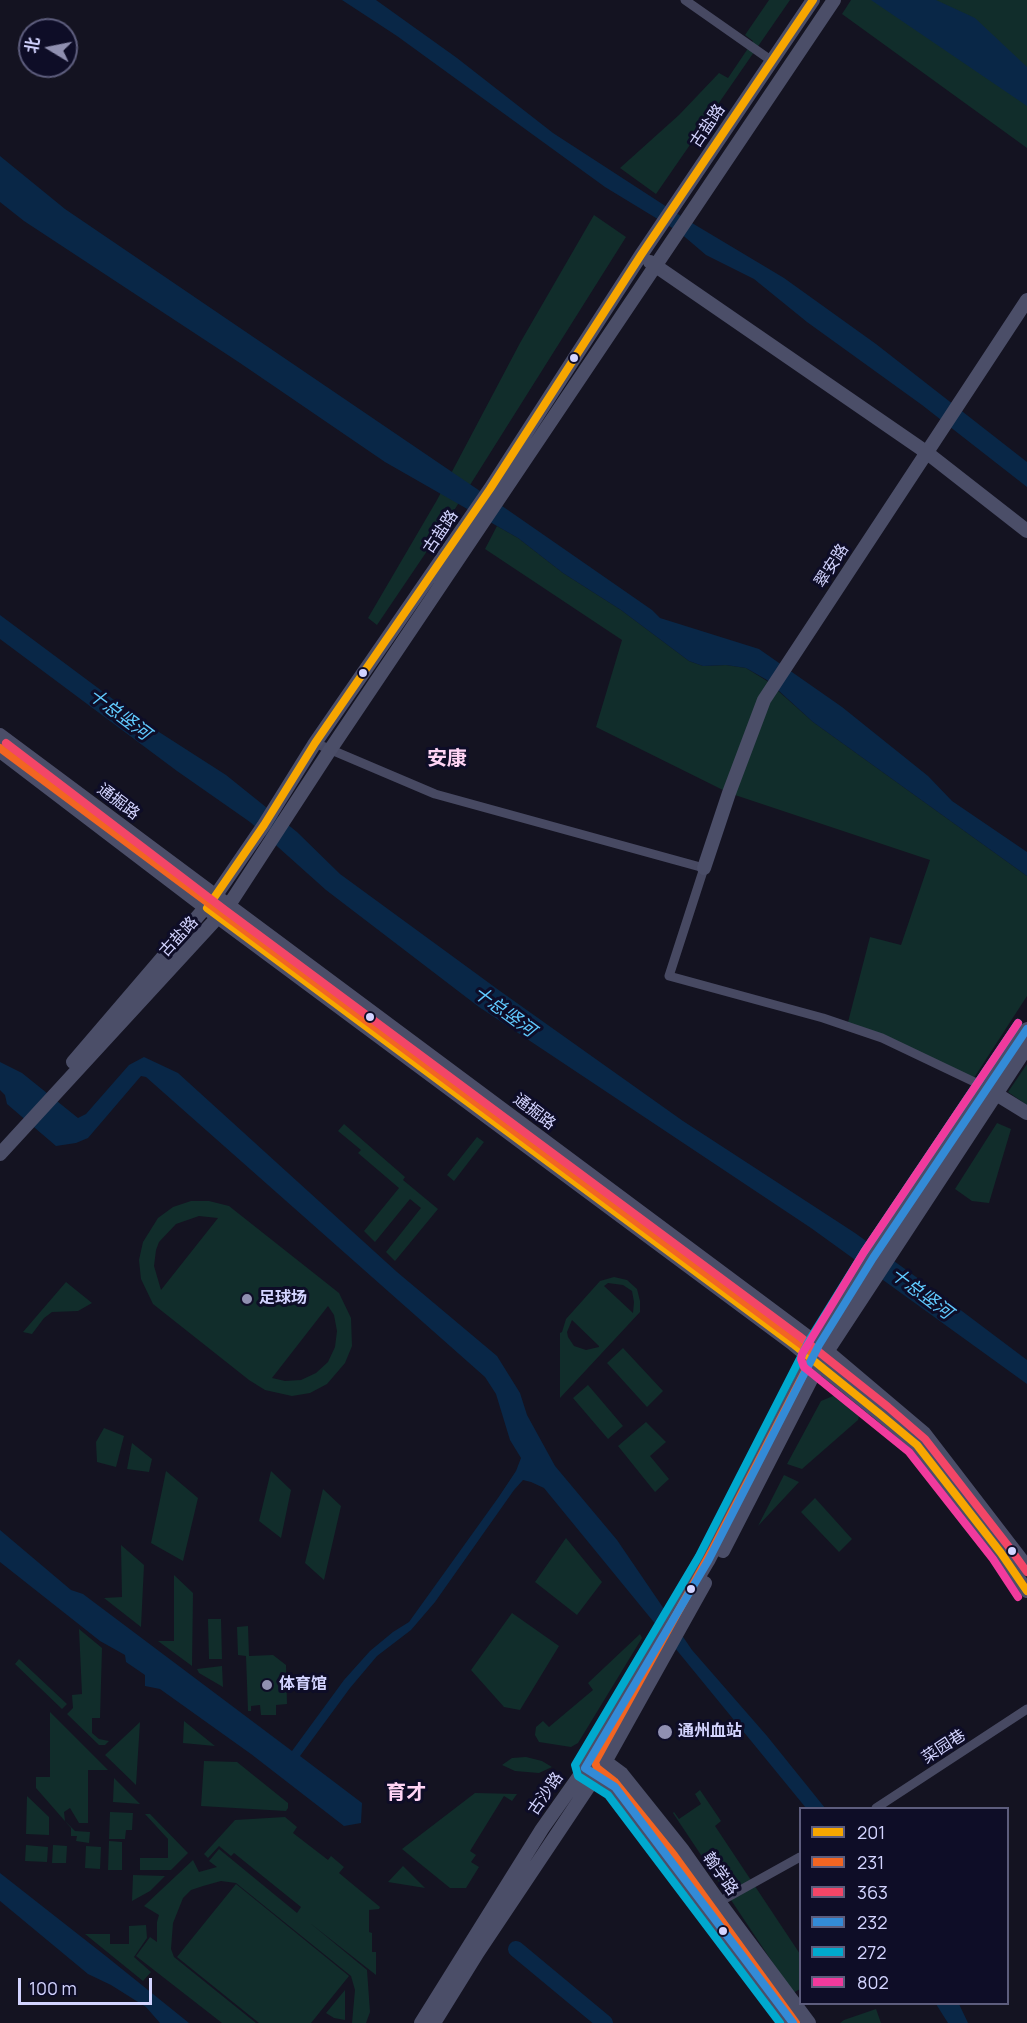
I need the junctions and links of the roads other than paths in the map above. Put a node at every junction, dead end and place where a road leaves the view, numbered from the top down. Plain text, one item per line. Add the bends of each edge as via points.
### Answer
1 (685, 0) edge
2 (813, 0) edge
3 (834, 0) edge
4 (772, 61) junction
5 (641, 255) junction
6 (656, 266) junction
7 (1027, 300) edge
8 (926, 452) junction
9 (496, 493) junction
10 (476, 523) junction
11 (1027, 531) edge
12 (0, 735) edge
13 (315, 743) junction
14 (330, 750) junction
15 (0, 752) edge
16 (704, 868) junction
17 (216, 895) junction
18 (229, 905) junction
19 (207, 908) junction
20 (219, 918) junction
21 (1027, 1029) edge
22 (1027, 1047) edge
23 (54, 1089) junction
24 (991, 1091) junction
25 (1027, 1113) edge
26 (26, 1121) junction
27 (0, 1144) edge
28 (0, 1155) edge
29 (823, 1348) junction
30 (815, 1362) junction
31 (1027, 1567) edge
32 (1027, 1591) edge
33 (1027, 1709) edge
34 (599, 1758) junction
35 (591, 1771) junction
36 (879, 1807) edge
37 (799, 1858) edge
38 (719, 1902) junction
39 (421, 2023) edge
40 (434, 2023) edge
41 (793, 2023) edge
42 (809, 2023) edge

1 - 4 street
2 - 4 street, 古盐路
3 - 6 street, 古盐路
4 - 5 street, 古盐路
5 - 6 street
5 - 9 street, 古盐路
6 - 8 street
6 - 9 street, 古盐路
7 - 8 street, 翠安路
8 - 11 street
8 - 16 street, 翠安路 via 764,700
9 - 10 street, 古盐路
10 - 13 street, 古盐路
10 - 14 street, 古盐路
12 - 17 street, 通掘路
13 - 14 street
13 - 17 street, 古盐路
14 - 16 street via 435,794
14 - 18 street, 古盐路
15 - 19 street, 通掘路
16 - 24 street via 669,976 882,1038
17 - 18 street, 通掘路
17 - 19 street, 古盐路
18 - 20 street, 古盐路
18 - 29 street, 通掘路
19 - 20 street, 通掘路
19 - 23 street, 古盐路
20 - 23 street, 古盐路
20 - 30 street, 通掘路
21 - 24 street
22 - 24 street
23 - 26 street, 古盐路
24 - 25 street
24 - 29 street
26 - 27 street, 古盐路
26 - 28 street, 古盐路
29 - 30 street, 古沙路
29 - 31 street, 通掘路 via 924,1432
30 - 32 street, 通掘路 via 917,1445
30 - 34 street, 古沙路 via 720,1557
33 - 36 street, 菜园巷
34 - 35 street, 古沙路
34 - 38 street, 翰学路 via 622,1774
35 - 39 street, 古沙路 via 542,1829
35 - 40 street
35 - 41 street, 翰学路 via 615,1787
37 - 38 street
38 - 42 street, 翰学路

